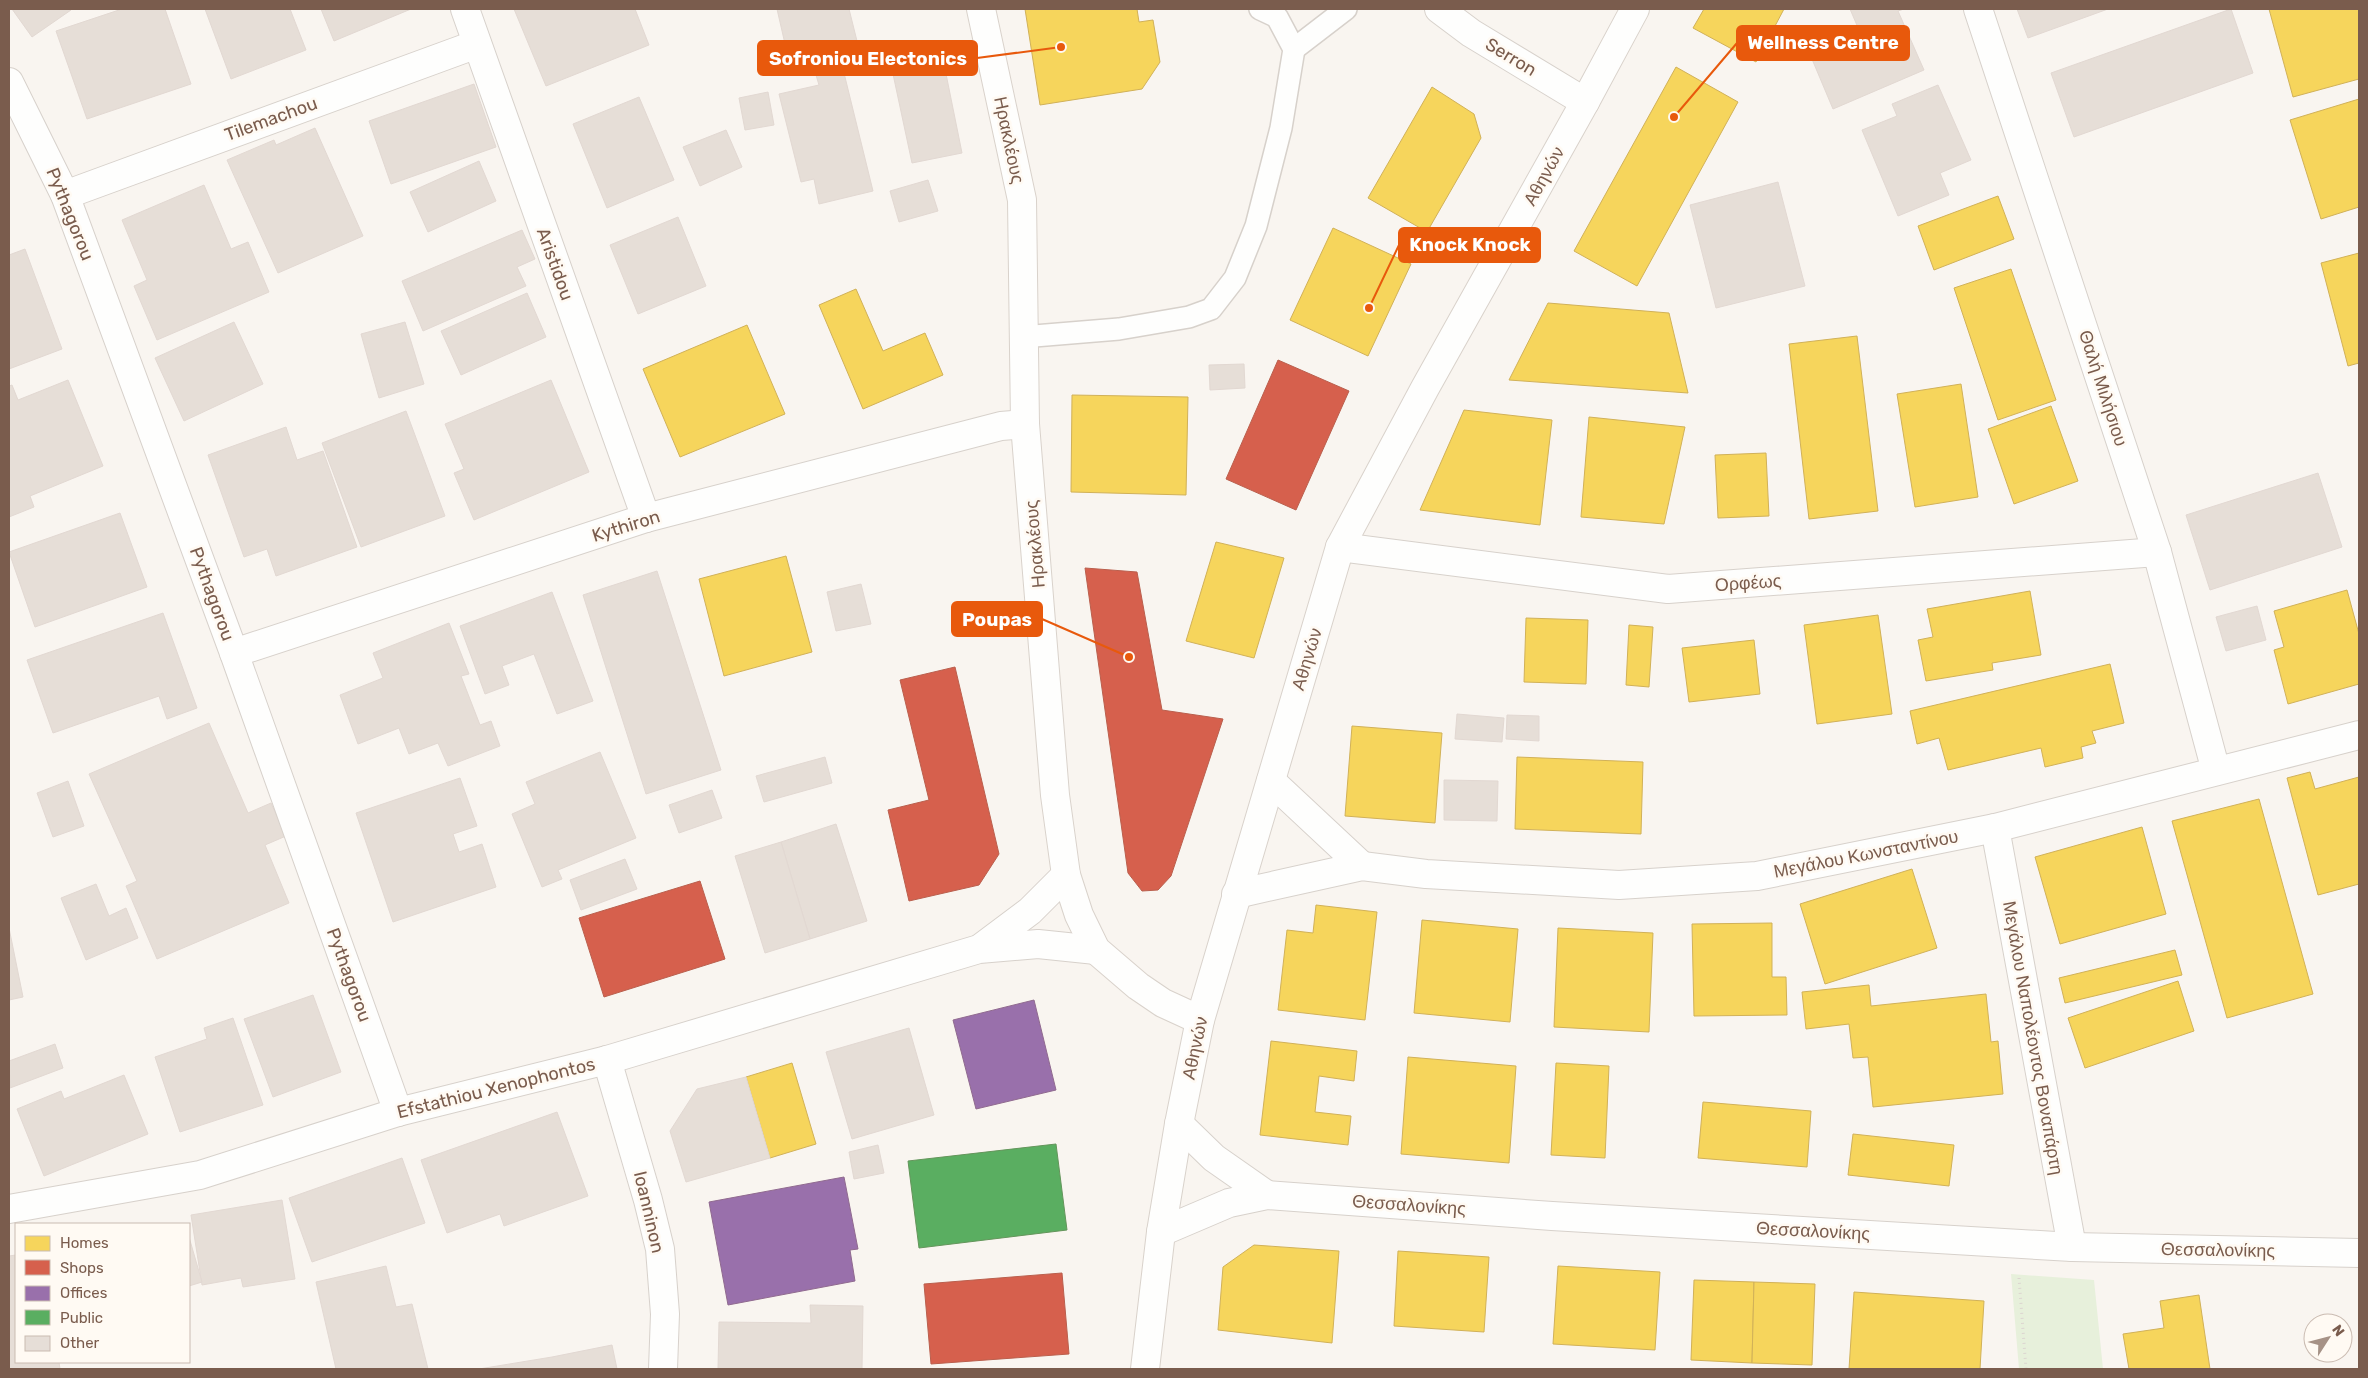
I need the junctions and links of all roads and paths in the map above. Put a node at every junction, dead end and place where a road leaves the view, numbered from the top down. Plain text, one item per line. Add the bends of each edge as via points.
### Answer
1 (465, 9) edge
2 (981, 9) edge
3 (1260, 9) edge
4 (1346, 9) edge
5 (1440, 9) edge
6 (1635, 9) edge
7 (1978, 9) edge
8 (477, 44) junction
9 (1294, 49) junction
10 (9, 82) edge
11 (1586, 102) junction
12 (65, 195) junction
13 (1022, 337) junction
14 (1025, 424) junction
15 (646, 518) junction
16 (1340, 547) junction
17 (2157, 552) junction
18 (234, 653) junction
19 (2359, 735) edge
20 (2216, 771) junction
21 (1271, 781) junction
22 (1994, 828) junction
23 (1362, 866) junction
24 (1066, 874) junction
25 (1236, 894) junction
26 (979, 949) junction
27 (1096, 950) junction
28 (1200, 1020) junction
29 (607, 1060) junction
30 (398, 1112) junction
31 (1179, 1124) junction
32 (1268, 1195) junction
33 (9, 1209) edge
34 (1161, 1232) junction
35 (2016, 1243) junction
36 (2072, 1247) junction
37 (2359, 1253) edge
38 (664, 1369) edge
39 (1145, 1369) edge
40 (2026, 1369) edge

1 - 8 street, Aristidou
2 - 13 street, Ηρακλέους via 1022,200
3 - 9 lane via 1277,17
4 - 9 lane
5 - 11 street, Serron via 1470,33
6 - 11 street, Αθηνών
7 - 17 street, Θαλή Μιλήσιου
8 - 12 street, Tilemachou
8 - 15 street, Aristidou
9 - 13 lane via 1282,128 1256,226 1235,278 1211,309 1189,317 1119,329
10 - 12 street, Pythagorou
11 - 16 street, Αθηνών via 1425,388
12 - 18 street, Pythagorou
13 - 14 street, Ηρακλέους
14 - 15 street, Kythiron via 1001,426
14 - 24 street, Ηρακλέους via 1054,776
15 - 18 street, Kythiron
16 - 17 street, Ορφέως via 1668,589
16 - 21 street, Αθηνών
17 - 20 street, Θαλή Μιλήσιου
18 - 30 street, Pythagorou
19 - 20 street, Μεγάλου Κωνσταντίνου
20 - 22 street, Μεγάλου Κωνσταντίνου
21 - 23 street
21 - 25 street, Αθηνών
22 - 23 street, Μεγάλου Κωνσταντίνου via 1757,876 1619,884 1426,874
22 - 36 street, Μεγάλου Ναπολέοντος Βοναπάρτη
23 - 25 street, Μεγάλου Κωνσταντίνου
24 - 26 street, Efstathiou Xenophontos via 1030,911
24 - 27 street, Ηρακλέους via 1079,915
25 - 28 street, Αθηνών
26 - 27 street, Efstathiou Xenophontos via 1038,944
26 - 29 street, Efstathiou Xenophontos
27 - 28 street, Ηρακλέους via 1138,986
28 - 31 street, Αθηνών
29 - 30 street, Efstathiou Xenophontos
29 - 38 street, Ioanninon via 660,1249 665,1314
30 - 33 street, Efstathiou Xenophontos via 200,1175
31 - 32 street via 1214,1158
31 - 34 street, Αθηνών
32 - 34 street, Θεσσαλονίκης via 1230,1203
32 - 35 street, Θεσσαλονίκης via 1552,1216
34 - 39 street, Αθηνών
35 - 36 street, Θεσσαλονίκης
35 - 40 path
36 - 37 street, Θεσσαλονίκης

